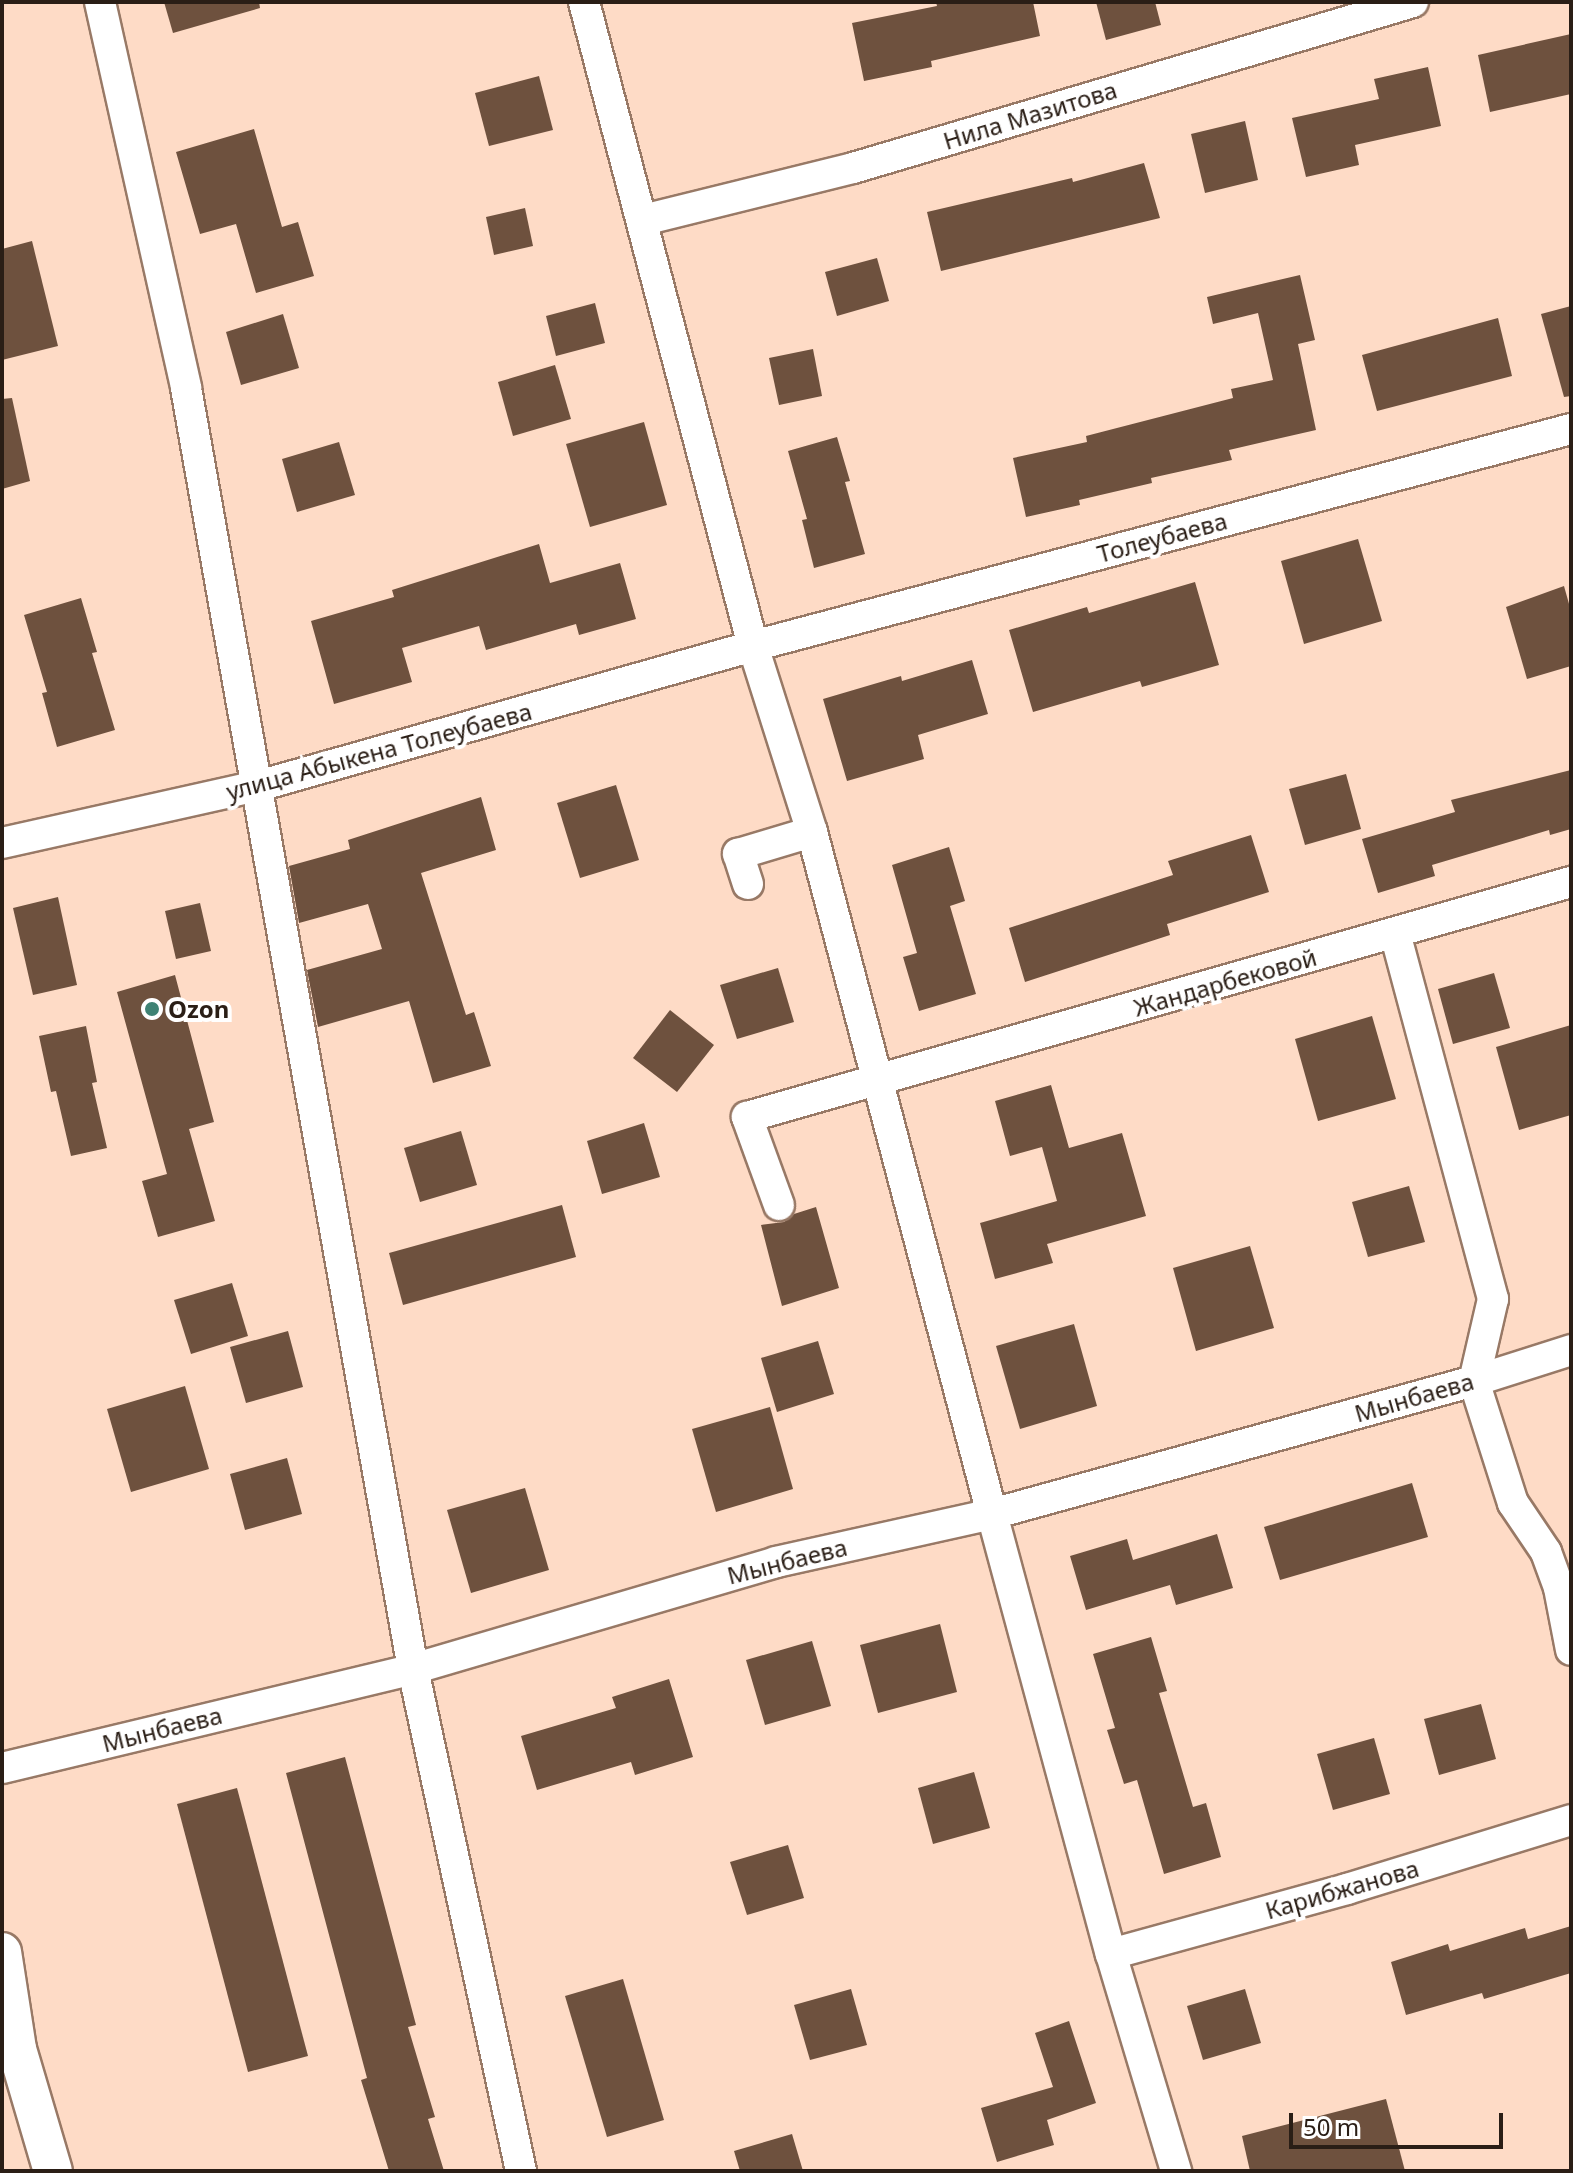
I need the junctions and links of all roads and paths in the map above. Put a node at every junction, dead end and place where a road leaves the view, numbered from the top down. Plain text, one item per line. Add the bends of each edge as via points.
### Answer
1 (100, 2) edge
2 (584, 2) edge
3 (1413, 2) edge
4 (643, 220) junction
5 (1571, 429) edge
6 (753, 646) junction
7 (258, 786) junction
8 (812, 832) junction
9 (2, 843) edge
10 (1571, 882) edge
11 (748, 884) dead end
12 (1395, 933) junction
13 (878, 1082) junction
14 (779, 1205) dead end
15 (1571, 1350) edge
16 (1474, 1381) junction
17 (992, 1514) junction
18 (1571, 1650) edge
19 (413, 1669) junction
20 (2, 1768) edge
21 (1571, 1820) edge
22 (2, 1952) edge
23 (1111, 1954) junction
24 (10, 2052) edge
25 (53, 2171) edge
26 (521, 2171) edge
27 (1176, 2171) edge

1 - 7 street via 186,388
2 - 4 street
3 - 4 street, Нила Мазитова via 853,168
4 - 6 street
5 - 6 street, Толеубаева
6 - 7 street, улица Абыкена Толеубаева
6 - 8 street
7 - 9 street, улица Абыкена Толеубаева
7 - 19 street
8 - 11 street via 738,854
8 - 13 street
10 - 12 street, Жандарбековой
12 - 13 street, Жандарбековой
12 - 16 street via 1493,1299
13 - 14 street, Жандарбековой via 747,1117
13 - 17 street
15 - 16 street, Мынбаева
16 - 17 street, Мынбаева
16 - 18 street via 1513,1503 1546,1552 1559,1588
17 - 19 street, Мынбаева via 776,1562
17 - 23 street
19 - 20 street, Мынбаева
19 - 26 street
21 - 23 street, Карибжанова
22 - 24 main road
23 - 27 street
24 - 25 main road

